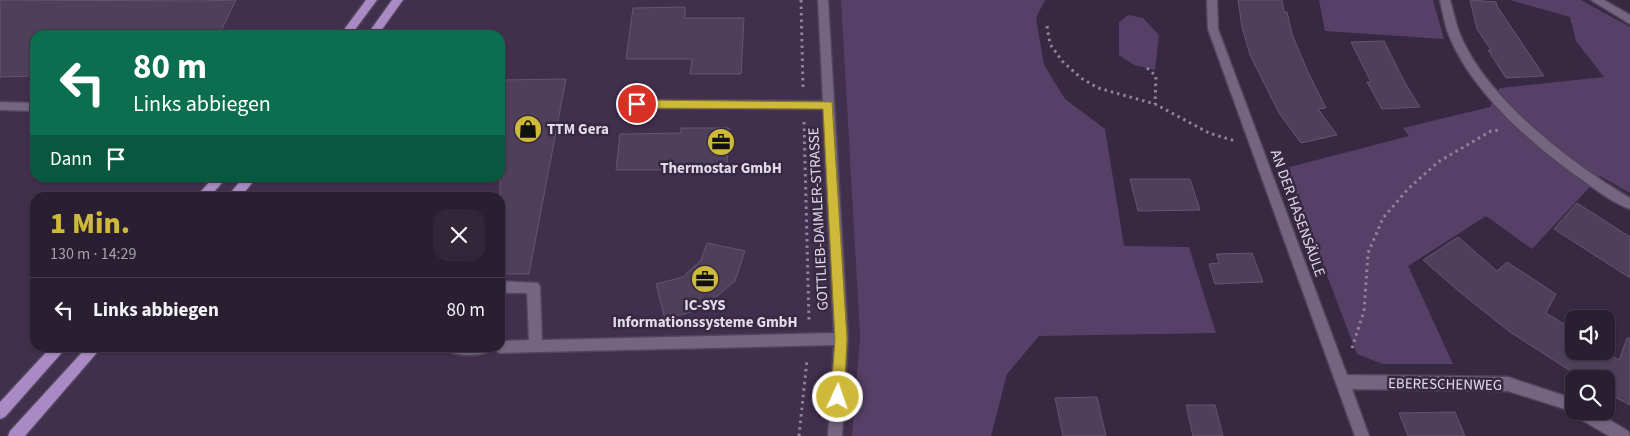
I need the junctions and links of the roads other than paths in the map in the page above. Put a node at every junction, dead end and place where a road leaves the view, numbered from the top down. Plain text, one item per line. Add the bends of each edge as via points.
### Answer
1 (372, 0) edge
2 (398, 0) edge
3 (823, 0) edge
4 (1212, 0) edge
5 (1445, 0) edge
6 (1596, 0) edge
7 (1630, 20) edge
8 (349, 30) edge
9 (376, 30) edge
10 (637, 104) dead end
11 (828, 105) junction
12 (0, 106) edge
13 (30, 107) edge
14 (216, 182) edge
15 (246, 182) edge
16 (207, 192) edge
17 (237, 192) edge
18 (1630, 204) edge
19 (505, 287) edge
20 (841, 339) junction
21 (536, 346) junction
22 (505, 347) edge
23 (55, 352) edge
24 (90, 352) edge
25 (1341, 382) junction
26 (1565, 403) edge
27 (0, 412) edge
28 (1595, 420) edge
29 (15, 436) edge
30 (836, 436) edge
31 (1362, 436) edge
32 (1623, 436) edge

1 - 8 main road
2 - 9 main road
3 - 11 street, GOTTLIEB-DAIMLER-STRASSE
4 - 25 street, AN DER HASENSÄULE via 1214,29
5 - 18 street via 1457,41 1486,84 1524,127 1565,162
6 - 7 street
10 - 11 street
11 - 20 street, GOTTLIEB-DAIMLER-STRASSE
12 - 13 street
14 - 16 main road
15 - 17 main road
19 - 21 street via 533,287
20 - 21 street
20 - 30 street, GOTTLIEB-DAIMLER-STRASSE
21 - 22 street
23 - 27 main road
24 - 29 main road
25 - 26 street, EBERESCHENWEG via 1508,384
25 - 31 street, AN DER HASENSÄULE
28 - 32 street

